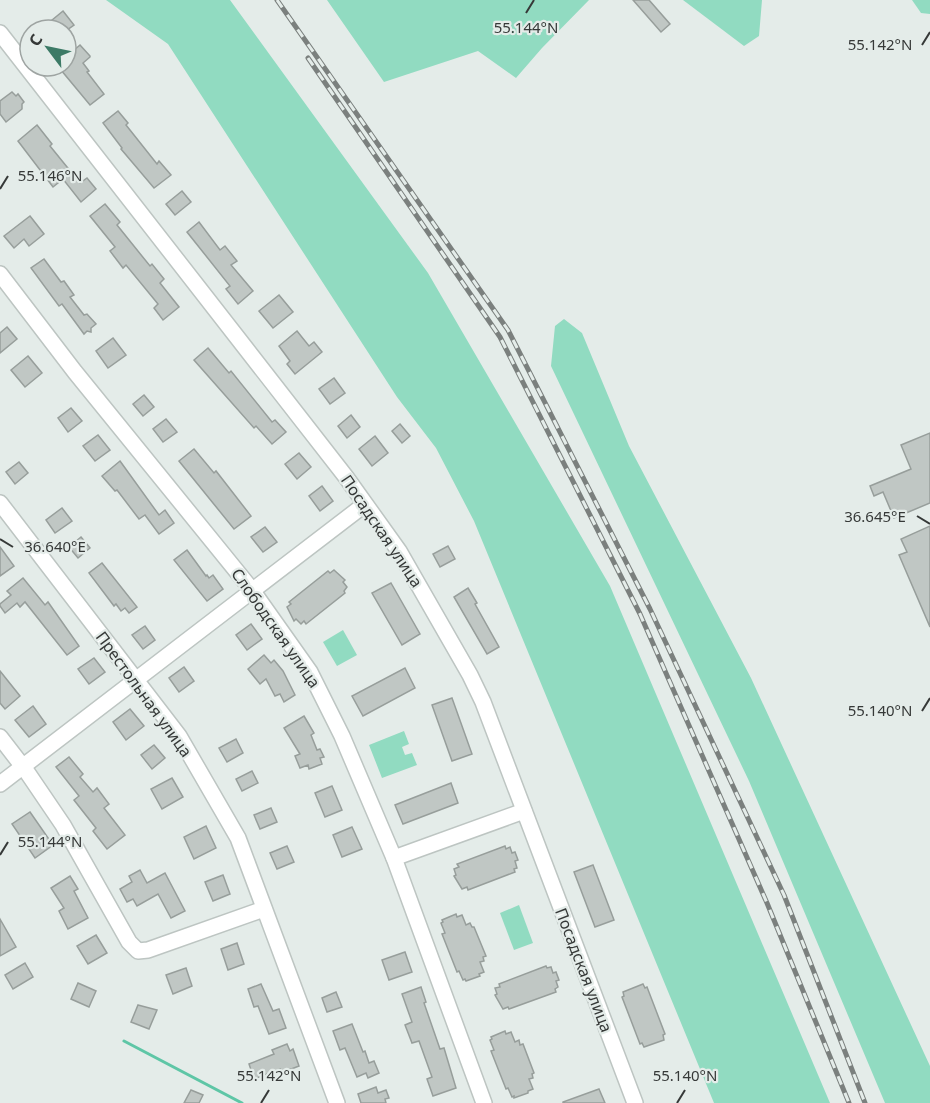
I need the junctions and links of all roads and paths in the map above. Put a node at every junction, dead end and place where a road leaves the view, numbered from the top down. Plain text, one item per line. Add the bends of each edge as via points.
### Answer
1 (0, 33) edge
2 (0, 274) edge
3 (0, 503) edge
4 (364, 505) junction
5 (252, 590) junction
6 (136, 681) junction
7 (0, 737) edge
8 (23, 766) junction
9 (0, 784) edge
10 (524, 811) junction
11 (394, 858) junction
12 (264, 909) junction
13 (337, 1103) edge
14 (484, 1103) edge
15 (635, 1103) edge

1 - 4 street, Посадская улица
2 - 5 street, Слободская улица
3 - 6 street, Престольная улица
4 - 5 street
4 - 10 street, Посадская улица via 399,551 470,675
5 - 6 street
5 - 11 street, Слободская улица via 310,672
6 - 8 street
6 - 12 street, Престольная улица via 179,736 238,838
7 - 8 street
8 - 9 street
8 - 12 street via 138,951
10 - 11 street
10 - 15 street, Посадская улица
11 - 14 street, Слободская улица
12 - 13 street, Престольная улица

